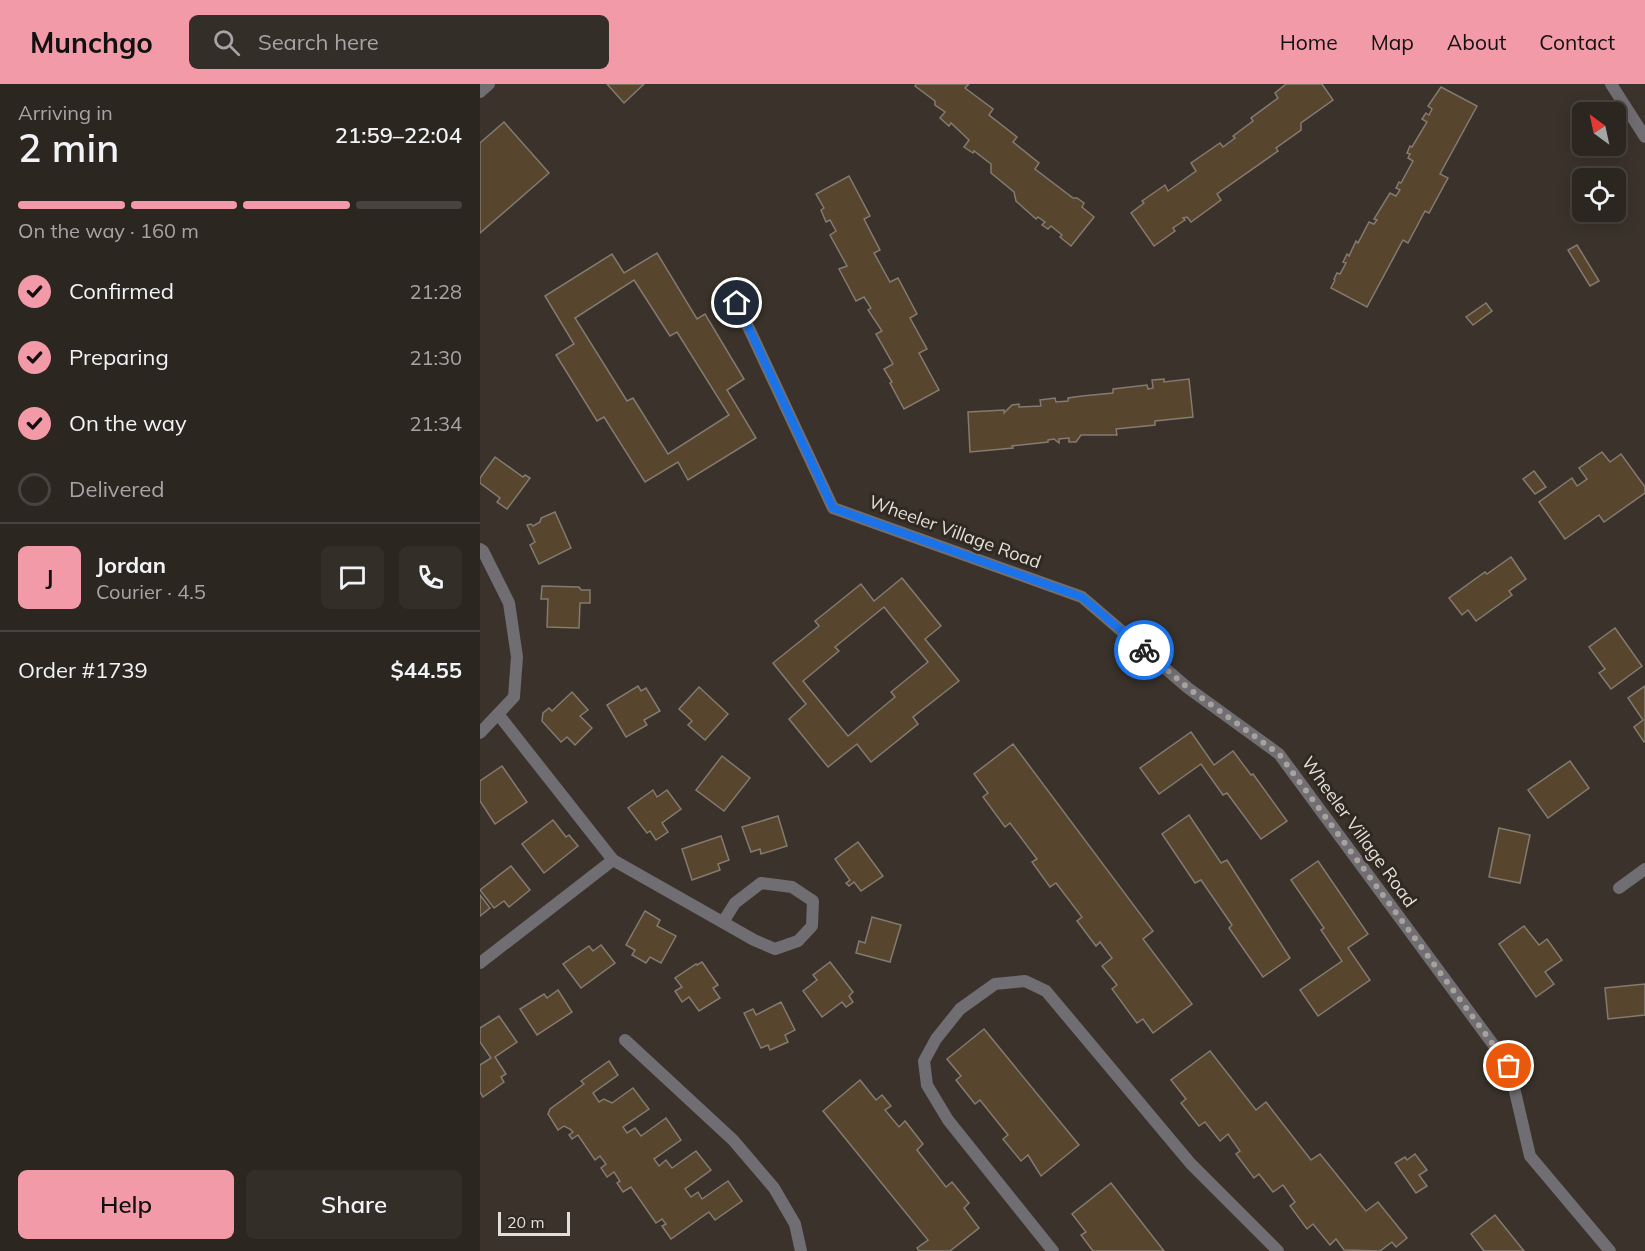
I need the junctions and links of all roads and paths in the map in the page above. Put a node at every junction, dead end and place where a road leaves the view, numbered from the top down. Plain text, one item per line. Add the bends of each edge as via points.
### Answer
1 (489, 84) edge
2 (1611, 84) edge
3 (480, 92) edge
4 (1645, 137) edge
5 (737, 303) dead end
6 (480, 549) edge
7 (498, 714) junction
8 (480, 733) edge
9 (613, 860) junction
10 (1645, 869) edge
11 (1619, 888) dead end
12 (723, 922) junction
13 (480, 963) edge
14 (625, 1040) dead end
15 (801, 1251) edge
16 (1053, 1251) edge
17 (1278, 1251) edge
18 (1610, 1251) edge

1 - 3 street
2 - 4 street
5 - 18 street, Wheeler Village Road via 833,508 1082,597 1188,688 1279,754 1509,1066 1530,1156
6 - 7 street via 509,603 517,657 514,697
7 - 8 street
7 - 9 street
9 - 12 street
9 - 13 street
10 - 11 street
12 - 12 street via 775,950 798,941 812,926 813,901 792,886 761,883 735,903
14 - 15 street via 733,1140 774,1188 795,1224
16 - 17 street via 948,1120 927,1085 924,1061 936,1039 960,1009 995,984 1025,981 1046,991 1191,1164

